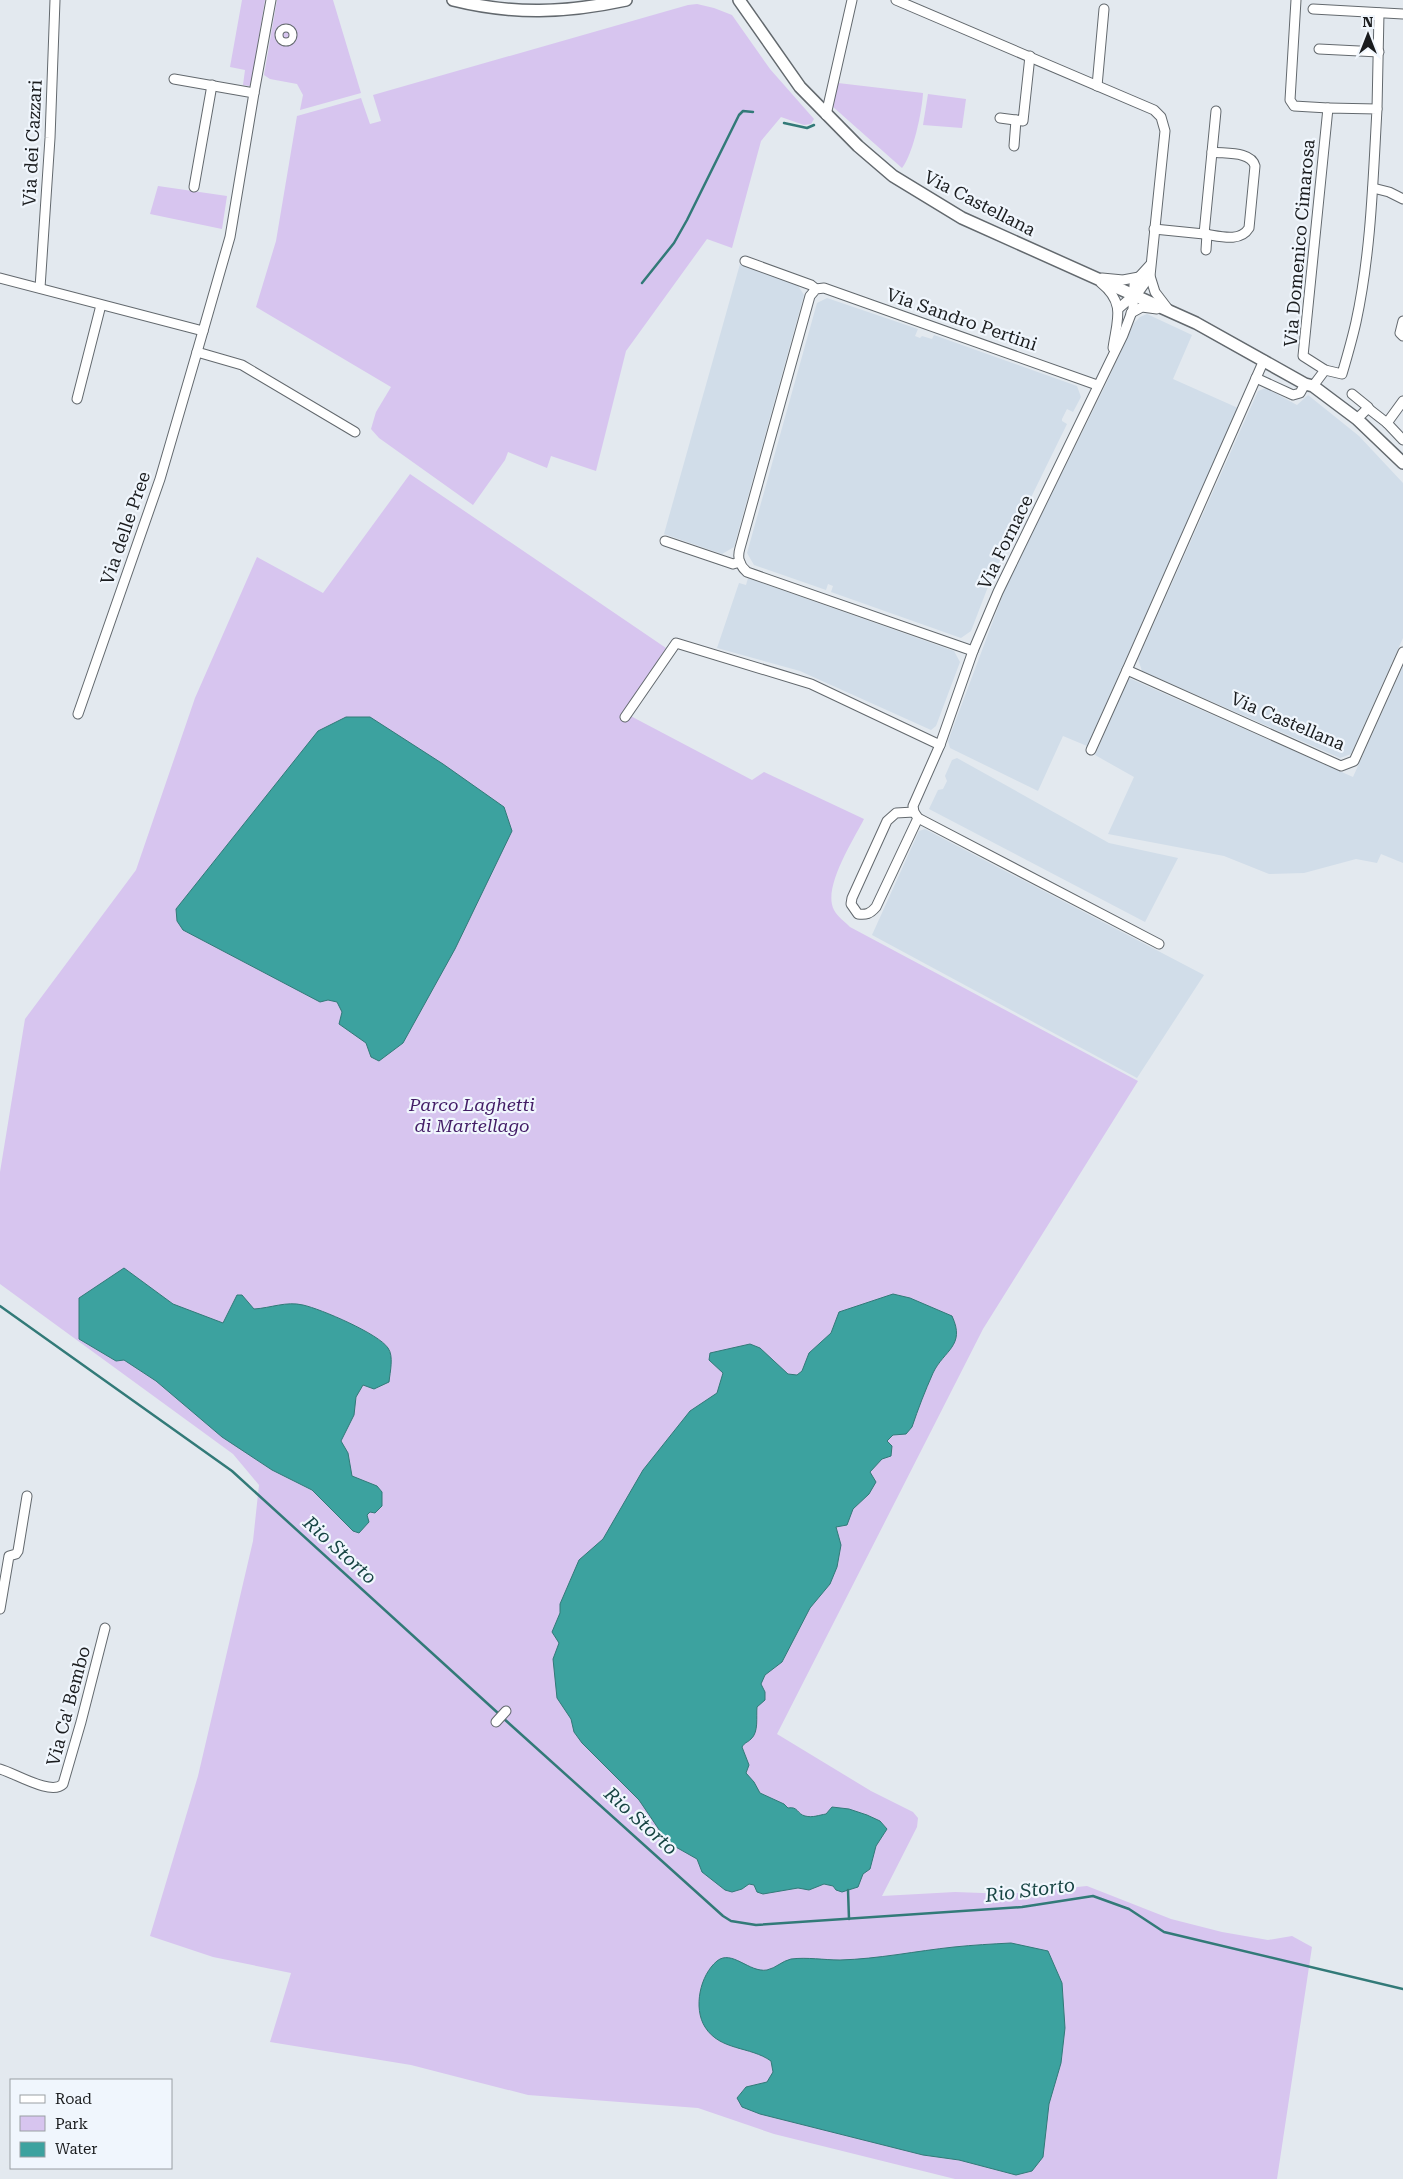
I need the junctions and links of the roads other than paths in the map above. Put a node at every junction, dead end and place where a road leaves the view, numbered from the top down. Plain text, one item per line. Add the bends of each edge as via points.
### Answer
1 (55, 0) edge
2 (271, 0) edge
3 (453, 0) edge
4 (626, 0) edge
5 (852, 0) edge
6 (896, 0) edge
7 (1296, 0) edge
8 (738, 2) edge
9 (1104, 9) dead end
10 (1313, 9) dead end
11 (1379, 13) junction
12 (1403, 14) edge
13 (1318, 49) dead end
14 (1379, 52) junction
15 (1030, 56) junction
16 (174, 79) dead end
17 (212, 85) junction
18 (1097, 86) junction
19 (254, 93) junction
20 (1328, 108) junction
21 (1376, 109) junction
22 (1216, 111) dead end
23 (826, 115) junction
24 (1000, 118) dead end
25 (1016, 120) junction
26 (1014, 146) dead end
27 (1212, 152) junction
28 (194, 187) dead end
29 (1373, 188) junction
30 (1403, 199) edge
31 (1154, 229) junction
32 (1206, 234) junction
33 (1206, 250) dead end
34 (745, 261) dead end
35 (1150, 265) junction
36 (1092, 276) junction
37 (1150, 276) junction
38 (1139, 277) junction
39 (1, 281) edge
40 (40, 288) junction
41 (816, 289) junction
42 (1133, 295) junction
43 (101, 305) junction
44 (1119, 308) junction
45 (1169, 311) junction
46 (1131, 313) junction
47 (1403, 320) edge
48 (203, 331) junction
49 (1403, 336) edge
50 (197, 352) junction
51 (1111, 358) junction
52 (1264, 360) junction
53 (1325, 370) junction
54 (1256, 378) junction
55 (1097, 384) junction
56 (1309, 385) junction
57 (1352, 394) dead end
58 (77, 399) dead end
59 (1403, 401) edge
60 (1369, 410) junction
61 (1357, 419) junction
62 (1387, 423) junction
63 (355, 432) dead end
64 (1403, 440) edge
65 (1403, 463) edge
66 (665, 541) dead end
67 (740, 562) junction
68 (973, 651) junction
69 (1403, 652) edge
70 (1127, 670) junction
71 (78, 714) dead end
72 (625, 717) dead end
73 (940, 745) junction
74 (1091, 750) dead end
75 (916, 815) junction
76 (1159, 944) dead end
77 (27, 1496) dead end
78 (0, 1609) edge
79 (105, 1628) dead end
80 (506, 1711) dead end
81 (496, 1722) dead end
82 (0, 1769) edge

1 - 40 street, Via dei Cazzari
2 - 19 street, Via delle Pree
3 - 4 street via 476,6 533,12 595,7
5 - 23 street
6 - 15 street
7 - 20 street via 1290,100 1294,106
8 - 23 street, Via Castellana via 800,87
9 - 18 street
10 - 11 street
11 - 12 street
11 - 14 street, Via Domenico Cimarosa
13 - 14 street
14 - 21 street, Via Domenico Cimarosa
15 - 18 street
15 - 25 street via 1023,121
16 - 17 street
17 - 19 street
17 - 28 street
18 - 31 street via 1154,110 1161,117 1164,125
19 - 48 street, Via delle Pree via 230,237
20 - 21 street
20 - 53 street, Via Domenico Cimarosa via 1303,356
21 - 29 street, Via Domenico Cimarosa
22 - 27 street
23 - 36 street, Via Castellana via 893,176 934,203
24 - 25 street
25 - 26 street
27 - 32 street
27 - 32 street via 1248,156 1255,166 1249,228 1245,234 1238,237
29 - 30 street
29 - 53 street, Via Domenico Cimarosa via 1356,321 1341,379
31 - 32 street
31 - 35 street
32 - 33 street
34 - 41 street, Via Sandro Pertini
35 - 37 street
35 - 38 street
36 - 38 street via 1123,280
36 - 42 street, Via Castellana
36 - 44 street via 1112,292
37 - 42 street
37 - 45 street via 1155,292
38 - 42 street, Via Fornace via 1133,287
39 - 40 street
40 - 43 street
41 - 55 street, Via Sandro Pertini via 824,288
41 - 67 street via 807,306 738,556
42 - 44 street
42 - 45 street, Via Castellana
42 - 46 street, Via Fornace
43 - 48 street
43 - 58 street
44 - 51 street, Via Fornace
45 - 46 street via 1146,307
45 - 52 street, Via Castellana
46 - 51 street, Via Fornace
47 - 49 street via 1400,333
48 - 50 street, Via delle Pree
50 - 63 street via 242,365
50 - 71 street, Via delle Pree via 160,479
51 - 55 street, Via Fornace
52 - 54 street
52 - 56 street, Via Castellana
53 - 56 street
54 - 56 street via 1293,395
54 - 70 street
55 - 68 street, Via Fornace
56 - 61 street, Via Castellana
57 - 60 street
59 - 62 street
60 - 61 street
60 - 62 street
61 - 65 street, Via Castellana
62 - 64 street
66 - 67 street via 733,564
67 - 68 street via 747,572
68 - 73 street, Via Fornace
69 - 70 street, Via Castellana via 1354,761 1341,766
70 - 74 street
72 - 73 street via 676,643 811,684
73 - 75 street, Via Fornace via 913,806
75 - 75 street, Via Fornace via 896,813 886,821 852,898 851,904 858,914 870,913 876,907
75 - 76 street
77 - 78 street via 18,1551 9,1556
79 - 82 street, Via Ca' Bembo via 63,1784 49,1788
80 - 81 street

